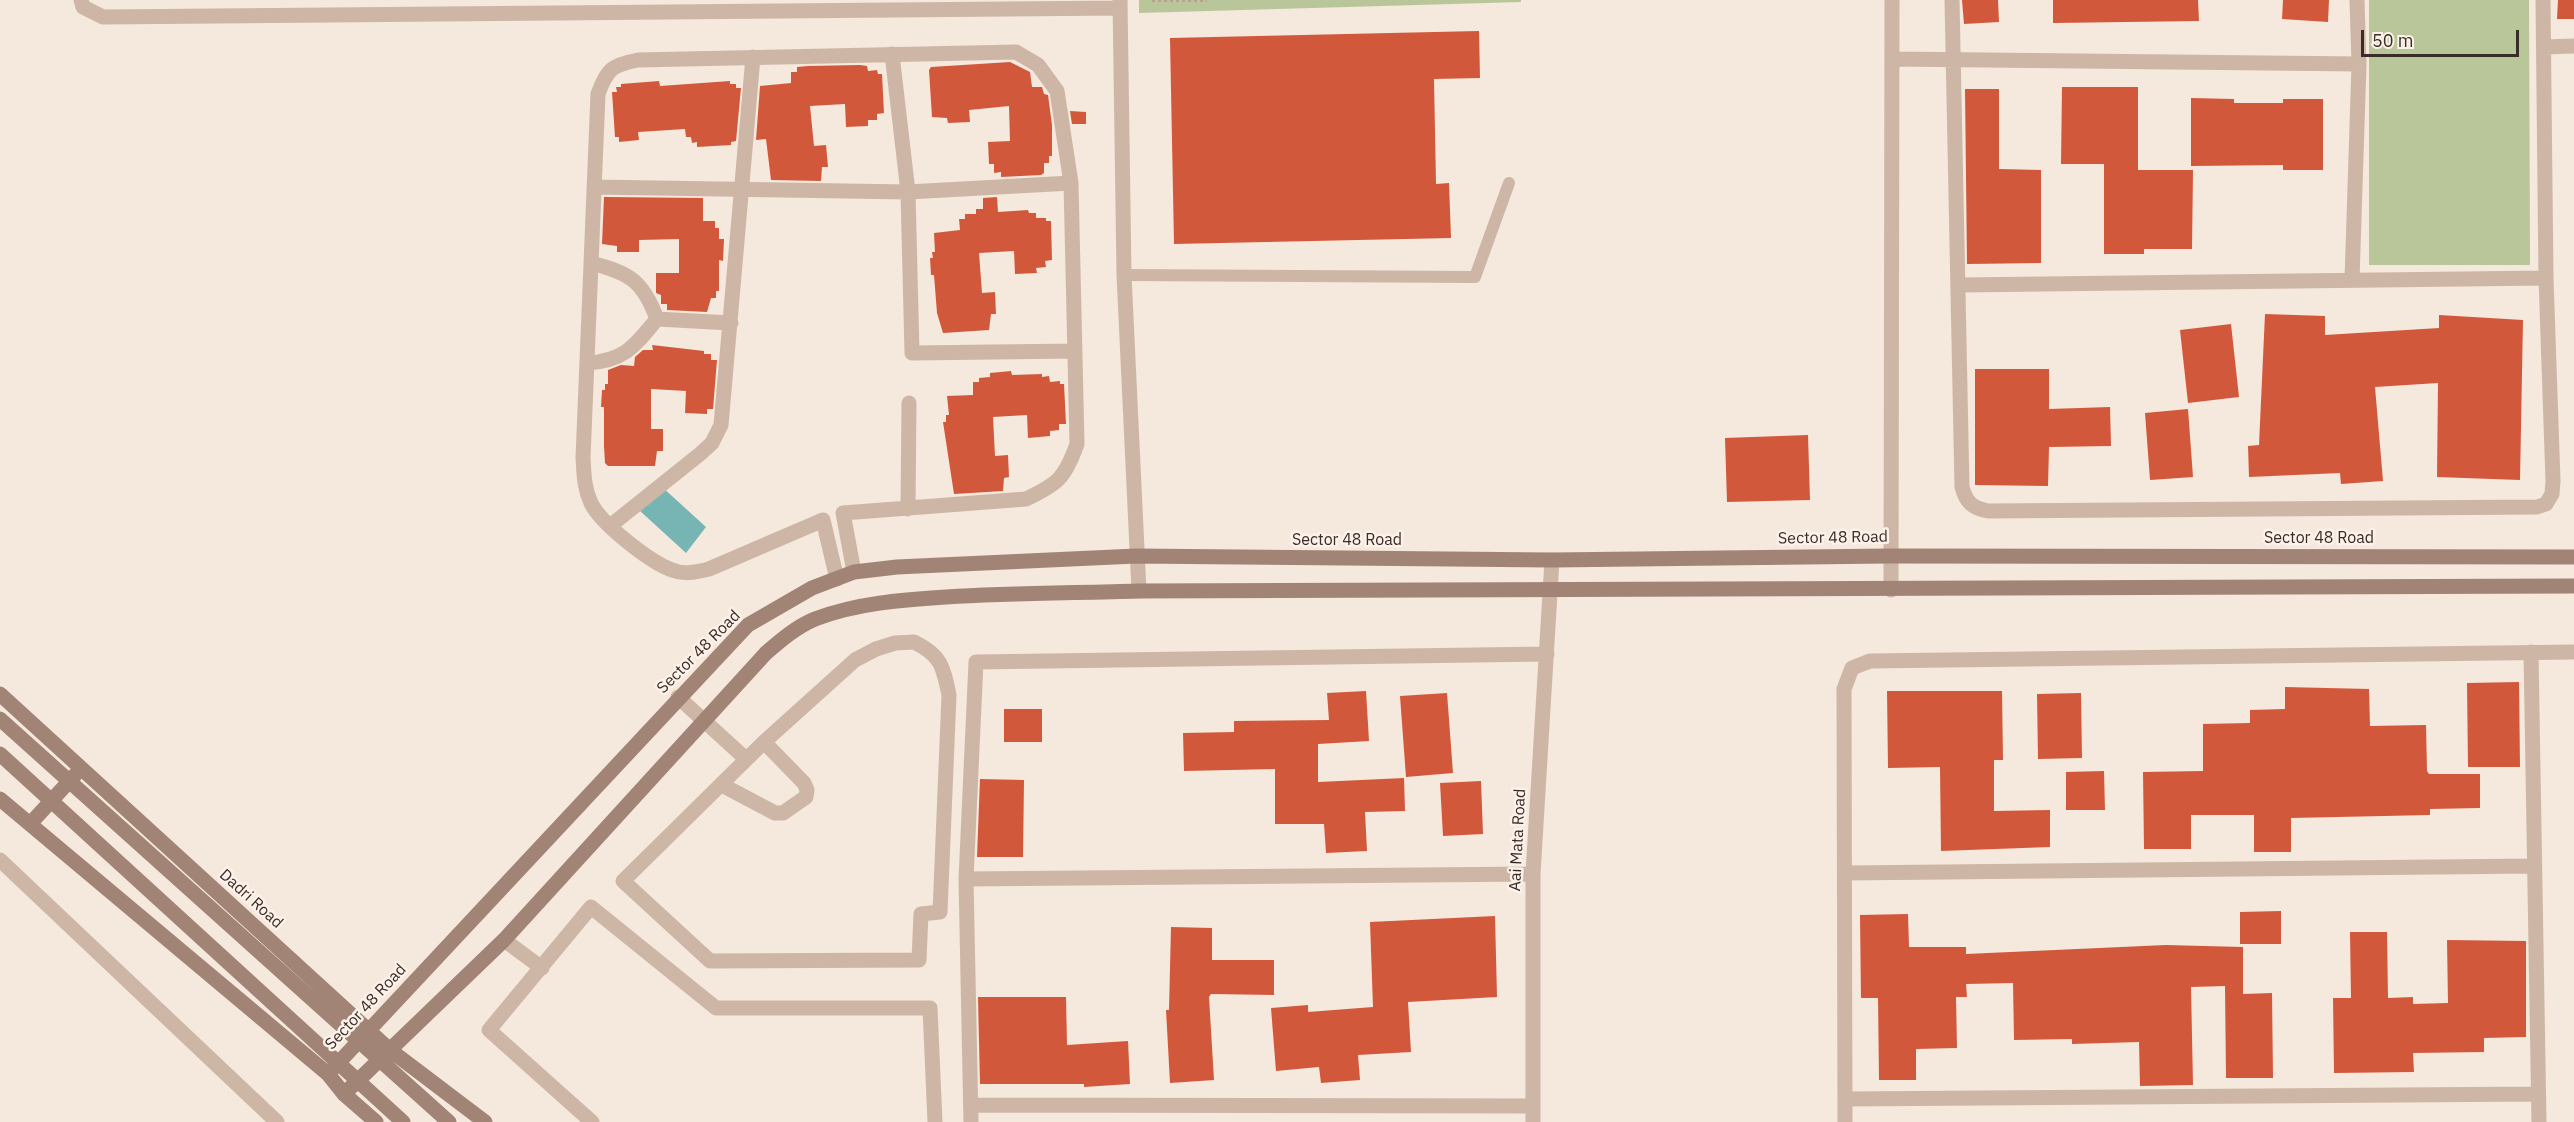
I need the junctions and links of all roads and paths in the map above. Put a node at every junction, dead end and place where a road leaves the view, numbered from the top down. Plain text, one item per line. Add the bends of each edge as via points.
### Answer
1 (81, 0) edge
2 (1152, 0) edge
3 (1207, 0) edge
4 (1892, 0) edge
5 (1952, 0) edge
6 (2357, 0) edge
7 (2543, 0) edge
8 (1120, 4) edge
9 (1033, 5) edge
10 (509, 6) edge
11 (2544, 46) junction
12 (2574, 46) edge
13 (892, 54) junction
14 (753, 57) junction
15 (1893, 59) junction
16 (1953, 60) junction
17 (2359, 64) junction
18 (1071, 183) junction
19 (1509, 183) dead end
20 (594, 187) junction
21 (742, 188) junction
22 (908, 192) junction
23 (591, 263) junction
24 (1124, 275) junction
25 (2546, 278) junction
26 (2352, 280) junction
27 (1958, 285) junction
28 (657, 320) junction
29 (731, 323) junction
30 (1075, 351) junction
31 (587, 363) junction
32 (909, 403) dead end
33 (908, 509) junction
34 (610, 526) junction
35 (1136, 556) junction
36 (1889, 556) junction
37 (2574, 557) edge
38 (1552, 560) junction
39 (854, 572) junction
40 (837, 579) junction
41 (2574, 586) edge
42 (1550, 589) junction
43 (1891, 590) junction
44 (1139, 591) junction
45 (2531, 652) junction
46 (2574, 652) edge
47 (1547, 654) junction
48 (0, 694) edge
49 (678, 697) junction
50 (0, 719) edge
51 (704, 720) junction
52 (764, 742) junction
53 (0, 754) edge
54 (746, 759) junction
55 (81, 768) junction
56 (722, 785) junction
57 (0, 799) edge
58 (30, 824) junction
59 (0, 860) edge
60 (2534, 866) junction
61 (1845, 873) junction
62 (1533, 874) junction
63 (966, 879) junction
64 (504, 939) junction
65 (542, 968) junction
66 (368, 1030) junction
67 (390, 1050) junction
68 (328, 1074) junction
69 (344, 1094) junction
70 (2538, 1094) junction
71 (1845, 1099) junction
72 (971, 1105) junction
73 (1533, 1106) junction
74 (272, 1120) edge
75 (376, 1122) edge
76 (403, 1122) edge
77 (449, 1122) edge
78 (485, 1122) edge
79 (592, 1122) edge
80 (935, 1122) edge
81 (971, 1122) edge
82 (1533, 1122) edge
83 (1845, 1122) edge
84 (2539, 1122) edge

1 - 10 street via 82,7 103,17
2 - 3 path
4 - 15 street
5 - 16 street
6 - 17 street
7 - 11 street
8 - 9 street
8 - 24 street
9 - 10 street
11 - 12 street
11 - 25 street
13 - 14 street
13 - 18 street via 1016,52 1038,65 1057,91
13 - 22 street
14 - 20 street via 638,60 621,63 606,73 598,94
14 - 21 street
15 - 16 street
15 - 36 street
16 - 17 street
16 - 27 street
17 - 26 street
18 - 22 street
18 - 30 street
19 - 24 lane via 1476,277
20 - 21 street
20 - 23 street
21 - 22 street
21 - 29 street
22 - 30 street via 912,353
23 - 28 street via 622,271 648,295
23 - 31 street
24 - 35 street
25 - 26 street
25 - 27 street via 2552,494 2546,504 2513,507 2000,511 1975,508 1966,500 1962,487
26 - 27 street
28 - 29 street
28 - 31 street via 632,349 609,362
29 - 34 street via 725,403 721,425 711,443
30 - 33 street via 1077,444 1068,470 1053,486 1026,499
31 - 34 street via 584,485 592,505
32 - 33 street
33 - 39 street via 843,513
34 - 40 street via 658,564 689,573 709,569 823,520
35 - 38 street, Sector 48 Road
35 - 39 street, Sector 48 Road
35 - 44 street
36 - 37 street, Sector 48 Road
36 - 38 street, Sector 48 Road
36 - 43 street
38 - 42 street, Aai Mata Road
39 - 40 street, Sector 48 Road
40 - 49 street, Sector 48 Road via 812,588 748,625
41 - 43 street
42 - 43 street
42 - 44 street
42 - 47 street, Aai Mata Road
44 - 51 street via 975,596 853,607 788,633
45 - 46 street
45 - 60 street
45 - 61 street via 1870,661 1852,668 1844,689
47 - 62 street, Aai Mata Road
47 - 63 street via 976,662
48 - 55 street, Dadri Road
49 - 51 street
49 - 66 street, Sector 48 Road
50 - 77 street
51 - 54 street
51 - 64 street
52 - 54 street
52 - 56 street via 804,783 806,796 783,813 775,813
52 - 56 street via 855,660 876,649 914,642 931,651 943,666 949,695 940,912 921,914 919,960 710,961 623,881
53 - 76 street
54 - 56 street
55 - 58 street
55 - 66 street, Dadri Road
57 - 58 street
58 - 68 street
59 - 74 street
60 - 61 street
60 - 70 street
61 - 71 street
62 - 63 street
62 - 73 street, Aai Mata Road
63 - 72 street
64 - 65 street
64 - 67 street
65 - 79 street via 489,1030
65 - 80 street via 591,907 716,1008 930,1008
66 - 67 street, Dadri Road
66 - 68 street, Sector 48 Road
67 - 69 street
67 - 78 street, Dadri Road
68 - 69 street
69 - 75 street
70 - 71 street
70 - 84 street
71 - 83 street
72 - 73 street
72 - 81 street
73 - 82 street, Aai Mata Road

